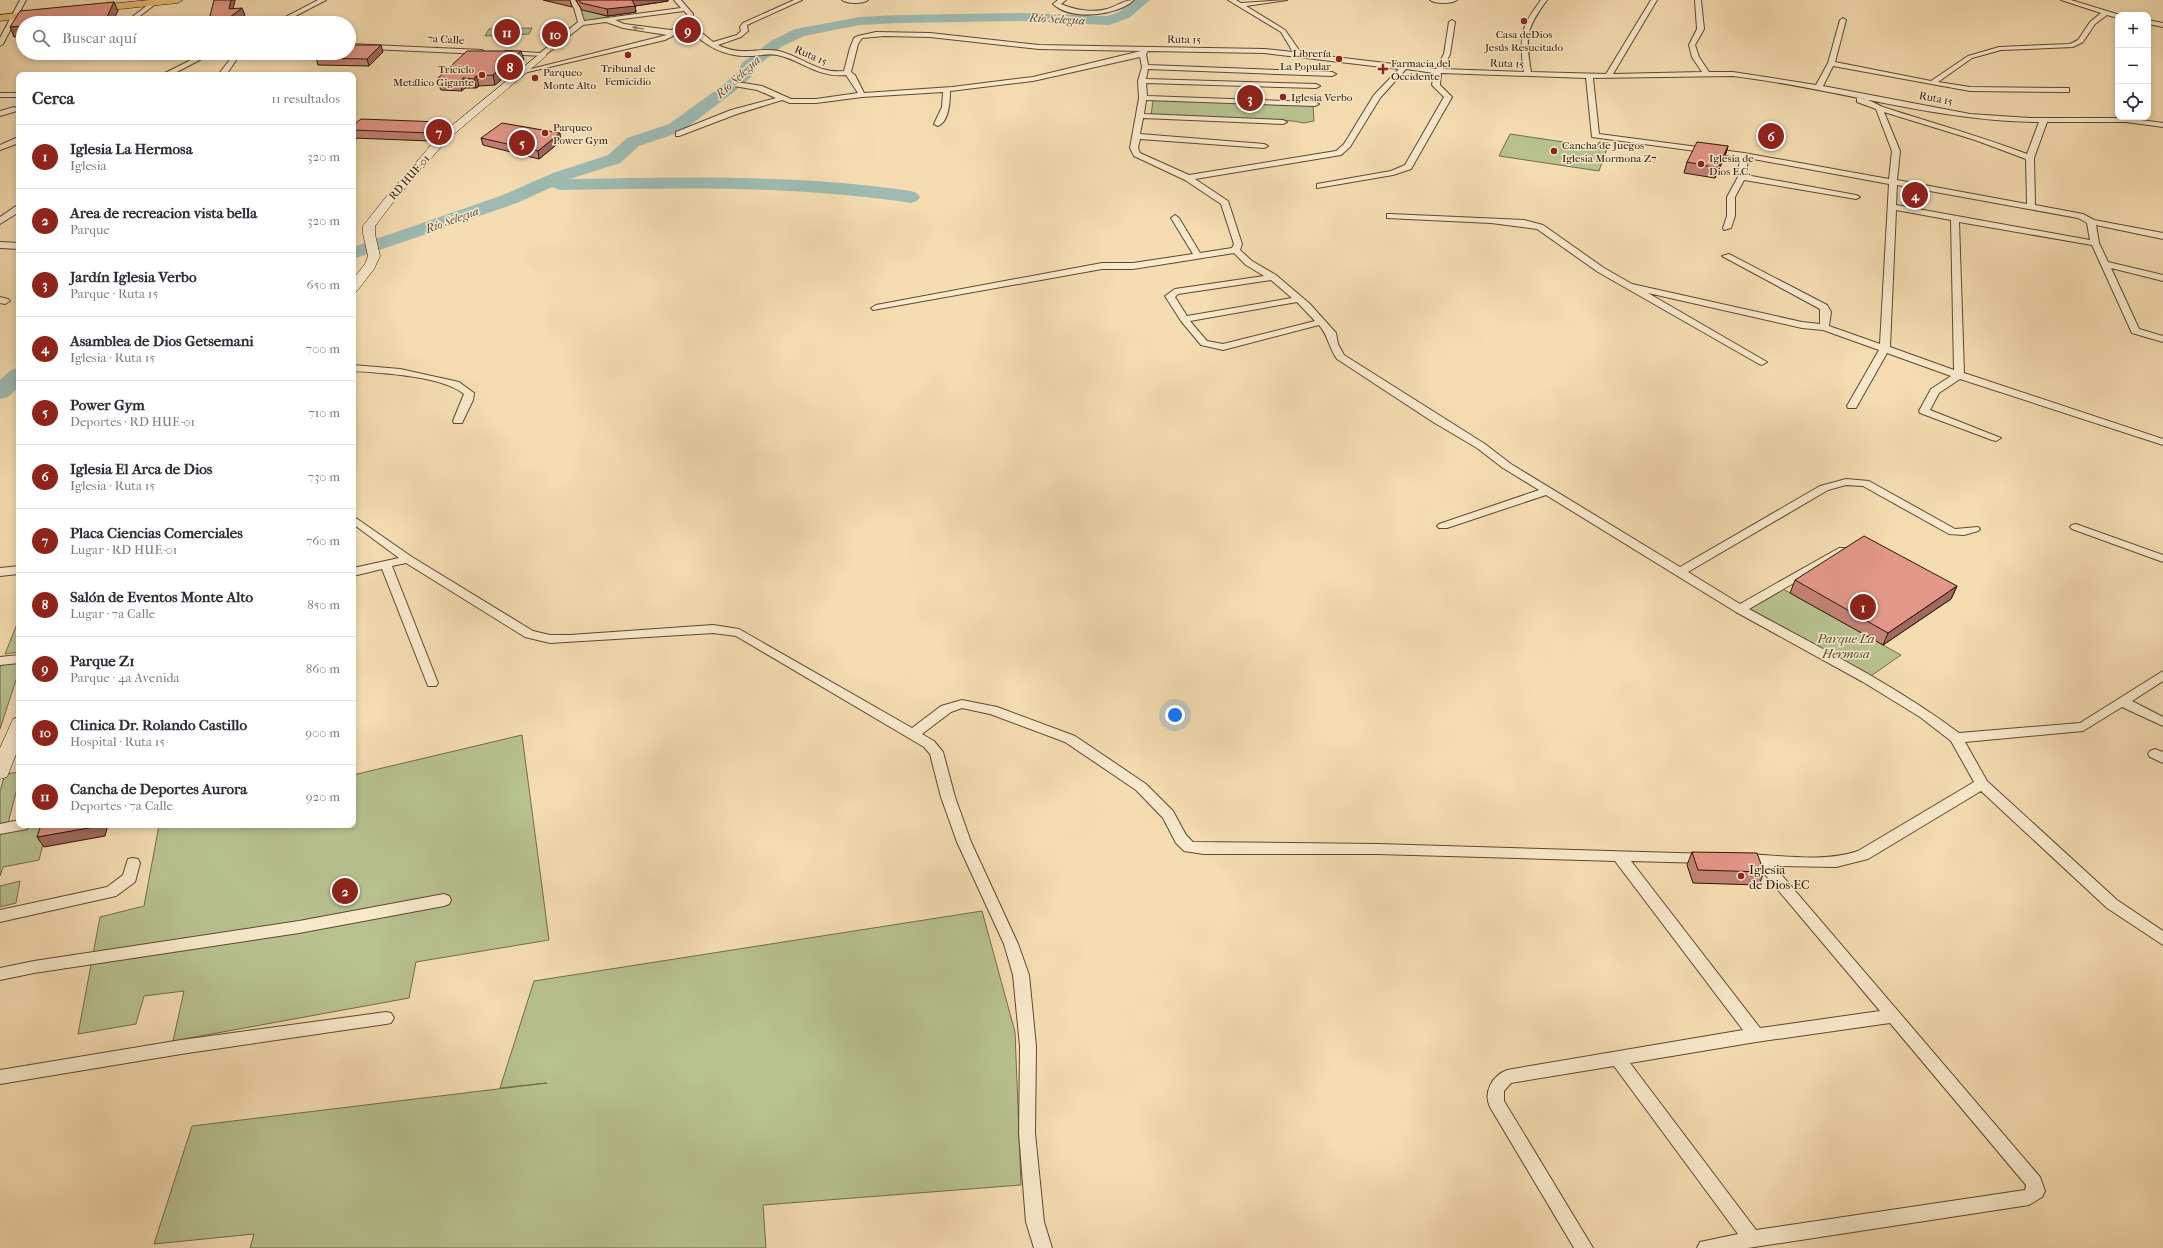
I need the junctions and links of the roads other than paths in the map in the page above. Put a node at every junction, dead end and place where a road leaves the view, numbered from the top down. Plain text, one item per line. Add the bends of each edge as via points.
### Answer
1 (23, 0) edge
2 (178, 0) edge
3 (322, 0) edge
4 (572, 0) edge
5 (677, 0) edge
6 (799, 0) edge
7 (845, 0) edge
8 (865, 0) edge
9 (1063, 0) edge
10 (1131, 0) edge
11 (1231, 0) edge
12 (1284, 0) edge
13 (1433, 0) edge
14 (1454, 0) edge
15 (1544, 0) edge
16 (1654, 0) edge
17 (1698, 0) edge
18 (2064, 0) edge
19 (851, 1) edge
20 (155, 2) junction
21 (1242, 6) junction
22 (84, 9) edge
23 (685, 9) junction
24 (54, 12) edge
25 (2106, 12) junction
26 (2115, 15) edge
27 (16, 16) junction
28 (136, 16) edge
29 (291, 16) edge
30 (0, 18) edge
31 (607, 19) junction
32 (1843, 20) dead end
33 (1452, 22) dead end
34 (582, 23) junction
35 (2151, 23) edge
36 (2163, 25) edge
37 (689, 26) junction
38 (670, 33) junction
39 (697, 35) junction
40 (0, 44) edge
41 (711, 45) junction
42 (356, 46) edge
43 (356, 49) edge
44 (1144, 52) junction
45 (1298, 54) junction
46 (492, 55) junction
47 (539, 57) junction
48 (196, 60) edge
49 (233, 60) edge
50 (1831, 64) junction
51 (1145, 67) junction
52 (1403, 68) junction
53 (1438, 71) junction
54 (171, 72) edge
55 (224, 72) edge
56 (847, 73) junction
57 (517, 74) junction
58 (1332, 74) dead end
59 (1707, 74) junction
60 (1528, 75) junction
61 (1589, 76) junction
62 (1608, 76) junction
63 (1142, 81) junction
64 (1932, 83) junction
65 (737, 84) dead end
66 (1316, 86) dead end
67 (1819, 88) junction
68 (947, 89) junction
69 (2066, 90) dead end
70 (1856, 94) junction
71 (0, 95) edge
72 (16, 95) edge
73 (862, 95) junction
74 (783, 98) junction
75 (1143, 98) junction
76 (1315, 104) dead end
77 (1879, 108) junction
78 (14, 109) dead end
79 (0, 114) edge
80 (1141, 116) junction
81 (2044, 120) junction
82 (1283, 122) dead end
83 (938, 124) dead end
84 (2163, 125) edge
85 (679, 134) dead end
86 (1136, 136) junction
87 (16, 141) edge
88 (1264, 146) dead end
89 (0, 148) edge
90 (1744, 155) junction
91 (2030, 158) junction
92 (1742, 177) junction
93 (1188, 178) junction
94 (1893, 181) junction
95 (1320, 186) dead end
96 (1856, 197) dead end
97 (1891, 207) junction
98 (2030, 207) junction
99 (16, 210) edge
100 (1390, 216) dead end
101 (1175, 218) dead end
102 (1955, 218) junction
103 (0, 221) edge
104 (2091, 222) junction
105 (1727, 228) dead end
106 (2163, 236) edge
107 (2095, 243) junction
108 (0, 244) edge
109 (16, 246) edge
110 (1236, 250) junction
111 (1198, 256) junction
112 (1726, 256) dead end
113 (2104, 264) junction
114 (1273, 277) junction
115 (2163, 278) edge
116 (356, 284) edge
117 (1630, 286) junction
118 (1299, 299) junction
119 (876, 308) dead end
120 (1184, 319) junction
121 (1322, 322) junction
122 (1824, 326) junction
123 (2163, 340) edge
124 (1885, 348) junction
125 (1762, 362) dead end
126 (356, 368) edge
127 (1959, 375) junction
128 (1852, 406) dead end
129 (458, 421) dead end
130 (1996, 438) dead end
131 (2163, 442) edge
132 (1547, 491) junction
133 (356, 521) edge
134 (1443, 526) dead end
135 (2076, 527) dead end
136 (1974, 529) dead end
137 (1850, 545) edge
138 (408, 559) junction
139 (2163, 559) edge
140 (386, 565) junction
141 (16, 570) edge
142 (356, 571) edge
143 (0, 572) edge
144 (1679, 572) junction
145 (1740, 609) junction
146 (16, 659) edge
147 (0, 662) edge
148 (2163, 675) edge
149 (432, 683) dead end
150 (2122, 702) junction
151 (2163, 722) edge
152 (16, 732) edge
153 (913, 734) junction
154 (1956, 738) junction
155 (0, 772) edge
156 (1982, 784) junction
157 (16, 826) edge
158 (0, 829) edge
159 (1619, 856) junction
160 (1761, 860) junction
161 (133, 863) dead end
162 (444, 900) dead end
163 (0, 916) edge
164 (2163, 939) edge
165 (0, 974) edge
166 (1893, 1016) junction
167 (386, 1018) dead end
168 (1756, 1035) junction
169 (1617, 1058) junction
170 (0, 1077) edge
171 (1752, 1239) junction
172 (1043, 1248) edge
173 (1584, 1248) edge
174 (1706, 1248) edge

1 - 27 street
2 - 20 main road
3 - 29 street
4 - 34 street
5 - 23 street
6 - 41 street via 745,24 745,31 739,36
7 - 19 street
8 - 19 street
9 - 10 street via 1056,4 1069,10 1096,14 1113,10
11 - 21 street
12 - 21 street
13 - 14 street
15 - 60 street via 1524,29
16 - 62 street
17 - 59 street via 1701,29 1698,39 1692,45 1695,59
18 - 25 street
20 - 22 main road
20 - 28 street
21 - 45 street via 1283,31
23 - 31 street
23 - 37 street via 691,19
24 - 27 main road
25 - 26 street
25 - 64 street via 2092,23 2081,41 2071,46 2001,48 1970,58
27 - 30 main road
27 - 40 street
31 - 34 street
38 -> 31 street via 623,26
32 - 50 street
33 - 53 street via 1447,54
34 - 47 street
35 - 36 street
37 - 38 street
37 - 39 street, Ruta 15
38 - 39 street
38 - 57 street via 671,36 663,39
39 - 41 street, Ruta 15
41 - 56 street, Ruta 15 via 737,54 776,53 819,72 838,75
42 - 46 street, 7a Calle
43 - 46 street, 7a Calle
44 - 45 street, Ruta 15 via 1264,51
44 - 51 street
44 - 56 street, Ruta 15 via 1004,45 945,36 866,35 856,39 851,66
44 - 68 street via 1033,79
45 - 52 street, Ruta 15
46 - 47 street, 7a Calle
47 - 57 street, RD HUE-01
48 - 54 street
49 - 55 street
50 - 64 street
50 - 67 street
51 - 58 street
51 - 63 street
52 - 53 street, Ruta 15
52 - 93 street via 1377,97 1347,145 1338,153
53 - 60 street, Ruta 15
53 - 95 street via 1436,85 1448,97 1408,167 1393,173
56 - 73 street via 851,75
57 - 116 street, RD HUE-01 via 443,138 390,199 368,231 374,256
59 - 62 street, Ruta 15
59 - 67 street, Ruta 15 via 1748,75
60 - 61 street, Ruta 15
61 - 62 street, Ruta 15
61 - 90 street via 1595,135
63 - 66 street
63 - 75 street
64 - 69 street via 1970,89
65 - 74 street via 759,88
67 - 70 street, Ruta 15
68 - 73 street
68 - 83 street via 946,107
70 - 77 street via 1863,103
70 - 81 street, Ruta 15 via 1970,116
71 - 72 street
73 - 74 street via 813,101 790,101
74 - 85 street via 734,112
75 - 76 street
75 - 80 street
77 - 91 street via 1978,138
77 - 94 street via 1896,151
78 - 79 street
80 - 82 street
80 - 86 street
81 - 84 street, Ruta 15 via 2126,120
81 - 91 street
86 - 88 street
86 - 93 street via 1134,148 1137,154
87 - 89 street
90 - 92 street
90 - 94 street
91 - 98 street
92 - 96 street
92 - 105 street via 1731,197 1731,216
93 - 110 street via 1224,202 1238,244
94 - 97 street
94 - 98 street
97 - 102 street
97 - 124 street
98 - 104 street via 2080,216
99 - 103 street
100 - 117 street via 1491,220 1533,225
101 - 111 street
102 - 107 street
102 - 127 street
104 - 106 street
104 - 107 street
107 - 113 street
108 - 109 street
110 - 111 street
110 - 114 street via 1249,263
111 - 119 street via 1133,266 1102,266
112 - 122 street via 1824,307
113 - 115 street
113 - 123 street via 2135,331
114 - 118 street
114 - 120 street via 1175,292 1170,296
117 - 122 street via 1802,325
117 - 125 street
118 - 120 street
118 - 121 street
120 - 121 street via 1204,343 1223,347
121 - 132 street via 1331,333 1340,357
122 - 124 street
124 - 127 street
124 - 128 street
126 - 129 street via 400,372 459,385 469,393
127 - 130 street via 1935,391 1924,411
127 - 131 street
132 - 134 street
132 - 144 street
133 - 138 street
135 - 139 street
136 - 144 street via 1953,532 1865,483 1846,482 1824,488
137 - 145 street
138 - 140 street
138 - 153 street via 539,638 570,639 713,629 739,633
140 - 142 street
140 - 149 street
141 - 143 street
144 - 145 street
145 - 154 street via 1867,679 1925,714
146 - 147 street
148 - 150 street
150 - 151 street
150 - 154 street via 2083,727
152 - 155 street
153 - 159 street via 946,709 962,704 992,710 1070,739 1140,787 1168,815 1181,840 1189,847
153 - 172 street via 936,752 964,842 1011,944 1021,975 1028,1046 1027,1133 1035,1222
154 - 156 street
156 - 160 street via 1863,855 1850,860
156 - 164 street via 2112,904
157 - 158 street
159 - 160 street
159 - 168 street
160 - 166 street
161 - 163 street via 130,878 111,892
162 - 165 street via 300,928
166 - 168 street
166 - 171 street via 2034,1182 2036,1191 2029,1197
167 - 170 street via 181,1046
168 - 169 street
169 - 171 street
169 - 173 street via 1507,1077 1496,1088 1496,1102
171 - 174 street

